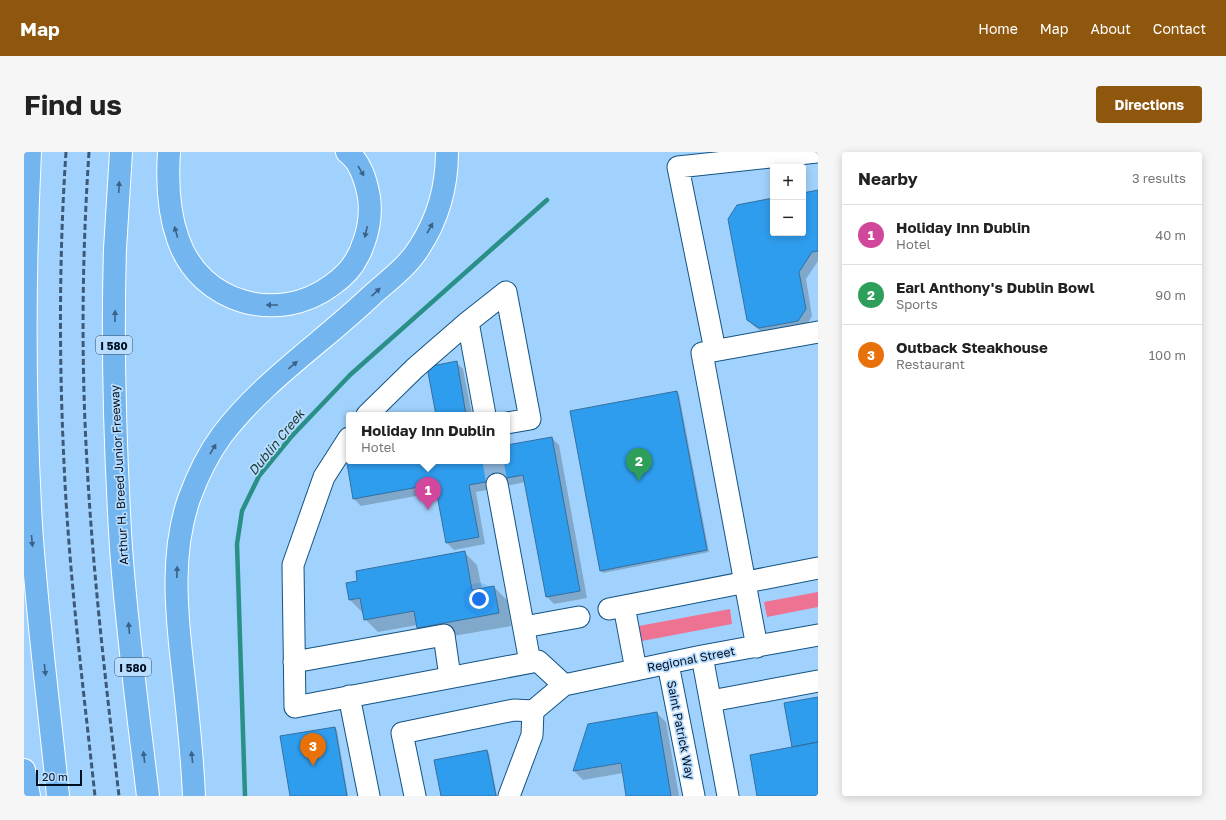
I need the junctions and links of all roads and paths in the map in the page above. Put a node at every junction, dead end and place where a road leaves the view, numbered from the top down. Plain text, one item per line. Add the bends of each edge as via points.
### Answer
1 (30, 152) edge
2 (121, 152) edge
3 (169, 152) edge
4 (347, 152) edge
5 (447, 152) edge
6 (818, 152) edge
7 (468, 322) junction
8 (818, 332) edge
9 (715, 350) junction
10 (370, 412) edge
11 (484, 412) edge
12 (510, 422) edge
13 (346, 443) edge
14 (497, 484) tunnel mouth
15 (818, 568) edge
16 (745, 582) junction
17 (579, 617) dead end
18 (524, 627) junction
19 (818, 635) edge
20 (757, 647) junction
21 (702, 656) junction
22 (294, 662) junction
23 (530, 662) junction
24 (668, 664) junction
25 (636, 670) junction
26 (450, 677) junction
27 (818, 681) edge
28 (564, 685) junction
29 (348, 696) junction
30 (711, 701) junction
31 (533, 711) junction
32 (24, 770) edge
33 (29, 796) edge
34 (58, 796) edge
35 (148, 796) edge
36 (194, 796) edge
37 (369, 796) edge
38 (415, 796) edge
39 (509, 796) edge
40 (694, 796) edge
41 (728, 796) edge

1 -> 34 highway via 24,324 26,423 39,619
35 -> 2 highway, Arthur H. Breed Junior Freeway / I 580 via 122,556 116,450 115,250
4 -> 3 highway via 365,178 370,205 367,232 358,257 342,278 320,293 297,303 272,306 247,303 226,295 207,283 191,264 178,240 170,213
36 -> 5 highway via 177,611 180,536 189,499 202,468 221,437 242,411 347,319 419,249 434,222 443,193
6 - 9 street via 678,167
7 - 10 street
7 - 11 street
7 - 12 street via 506,292 530,419
8 - 9 street
9 - 16 street via 702,353
13 - 22 street via 324,476 293,564
14 - 18 street
15 - 16 street
16 - 20 street
16 - 25 street via 617,608
17 - 18 street
18 - 23 street
19 - 20 street, Regional Street
20 - 21 street, Regional Street
21 - 24 street, Regional Street
21 - 30 street
22 - 26 street via 444,635
22 - 29 street via 295,707
23 - 26 street
23 - 28 street via 538,661
24 - 25 street, Regional Street
24 - 40 street, Saint Patrick Way
25 - 28 street, Regional Street
26 - 29 street
27 - 30 street
28 - 31 street
29 - 37 street
30 - 41 street
31 - 38 street via 514,710 402,733
31 - 39 street via 532,736
32 - 33 highway

